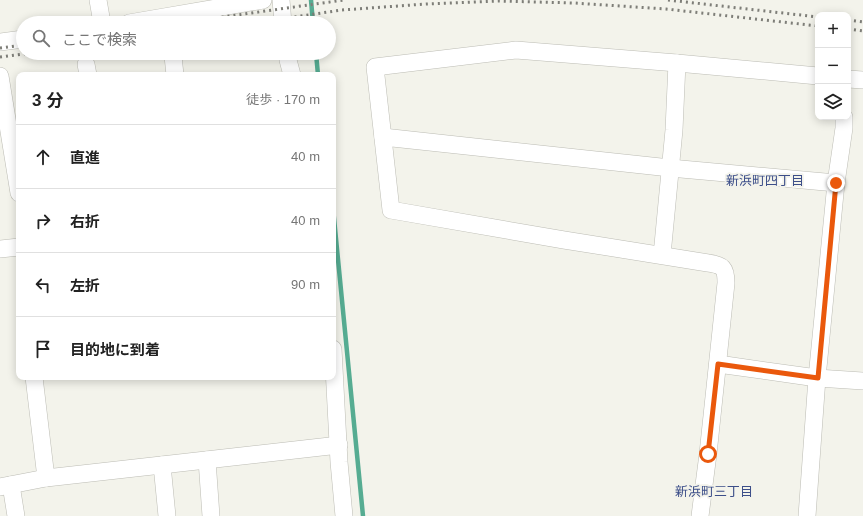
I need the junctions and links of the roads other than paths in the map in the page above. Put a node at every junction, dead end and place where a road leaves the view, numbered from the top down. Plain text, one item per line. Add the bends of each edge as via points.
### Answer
1 (98, 0) edge
2 (263, 0) edge
3 (281, 0) edge
4 (101, 16) edge
5 (170, 16) edge
6 (282, 16) edge
7 (16, 40) edge
8 (0, 42) edge
9 (173, 60) edge
10 (288, 60) edge
11 (677, 62) junction
12 (175, 72) edge
13 (291, 72) edge
14 (0, 76) edge
15 (815, 76) edge
16 (851, 79) edge
17 (863, 80) edge
18 (844, 120) edge
19 (383, 137) junction
20 (670, 168) junction
21 (16, 174) edge
22 (836, 183) junction
23 (16, 247) edge
24 (0, 249) edge
25 (662, 255) junction
26 (718, 364) junction
27 (818, 378) junction
28 (34, 380) edge
29 (335, 380) edge
30 (863, 381) edge
31 (338, 445) junction
32 (206, 460) junction
33 (162, 465) junction
34 (46, 478) junction
35 (6, 486) edge
36 (16, 516) edge
37 (167, 516) edge
38 (211, 516) edge
39 (344, 516) edge
40 (700, 516) edge
41 (807, 516) edge

1 - 4 street
2 - 5 street
3 - 6 street
7 - 8 street
9 - 12 street
10 - 13 street
11 - 15 street
11 - 19 street via 516,50 375,67
11 - 20 street
14 - 21 street
16 - 17 street
18 - 22 street
19 - 20 street
19 - 25 street via 391,210
20 - 22 street
20 - 25 street
22 - 27 street
23 - 24 street
25 - 26 street via 718,264 725,272
26 - 27 street
26 - 40 street
27 - 30 street
27 - 41 street
28 - 34 street
29 - 31 street
31 - 32 street
31 - 39 street
32 - 33 street
32 - 38 street
33 - 34 street
33 - 37 street
34 - 35 street
35 - 36 street

